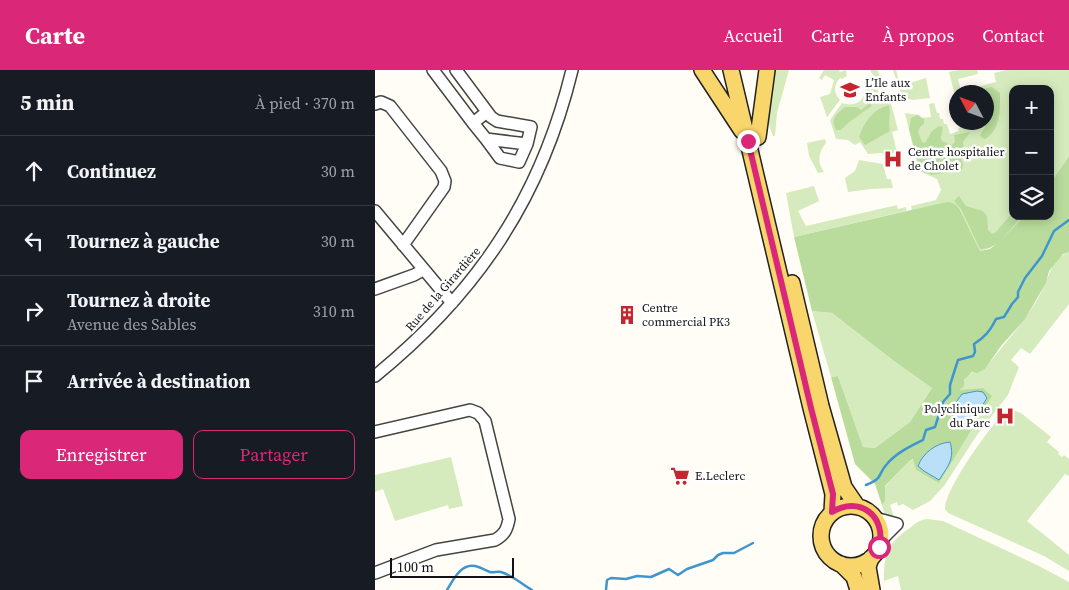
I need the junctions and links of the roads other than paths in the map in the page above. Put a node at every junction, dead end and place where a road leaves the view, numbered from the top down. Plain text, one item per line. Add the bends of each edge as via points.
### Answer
1 (433, 70) edge
2 (456, 70) edge
3 (572, 70) edge
4 (703, 70) edge
5 (731, 70) edge
6 (742, 70) edge
7 (767, 70) edge
8 (375, 104) edge
9 (487, 112) junction
10 (473, 123) junction
11 (485, 139) junction
12 (753, 139) junction
13 (527, 144) junction
14 (375, 211) edge
15 (403, 245) junction
16 (423, 270) junction
17 (375, 289) edge
18 (452, 303) junction
19 (375, 376) edge
20 (375, 432) edge
21 (857, 506) junction
22 (832, 512) junction
23 (871, 558) junction
24 (841, 564) junction
25 (375, 573) edge
26 (858, 590) edge
27 (872, 590) edge

1 - 10 street
2 - 9 street
3 - 18 street, Rue de la Girardière via 560,116 530,190 494,252
4 - 12 main road
5 - 12 main road
6 - 12 main road
7 - 12 main road
8 - 15 street via 381,102 390,106 441,171 445,181 445,187
9 - 10 street
9 - 13 street via 497,121 531,127
10 - 11 street
11 - 13 street
11 - 13 street via 500,158 519,162
12 - 21 main road via 830,438 844,487
12 - 22 main road via 811,408 833,494
14 - 15 street
15 - 16 street
16 - 17 street
16 - 18 street
18 - 19 street, Rue de la Girardière
20 - 25 street via 470,410 478,413 485,421 509,520 502,536 495,540 436,550
21 - 22 main road via 844,506
21 - 23 main road via 870,512 880,528 881,540
22 - 24 main road via 823,524 822,543 831,558
23 - 24 main road via 857,565
23 - 27 main road via 868,567
24 - 26 main road via 854,577

